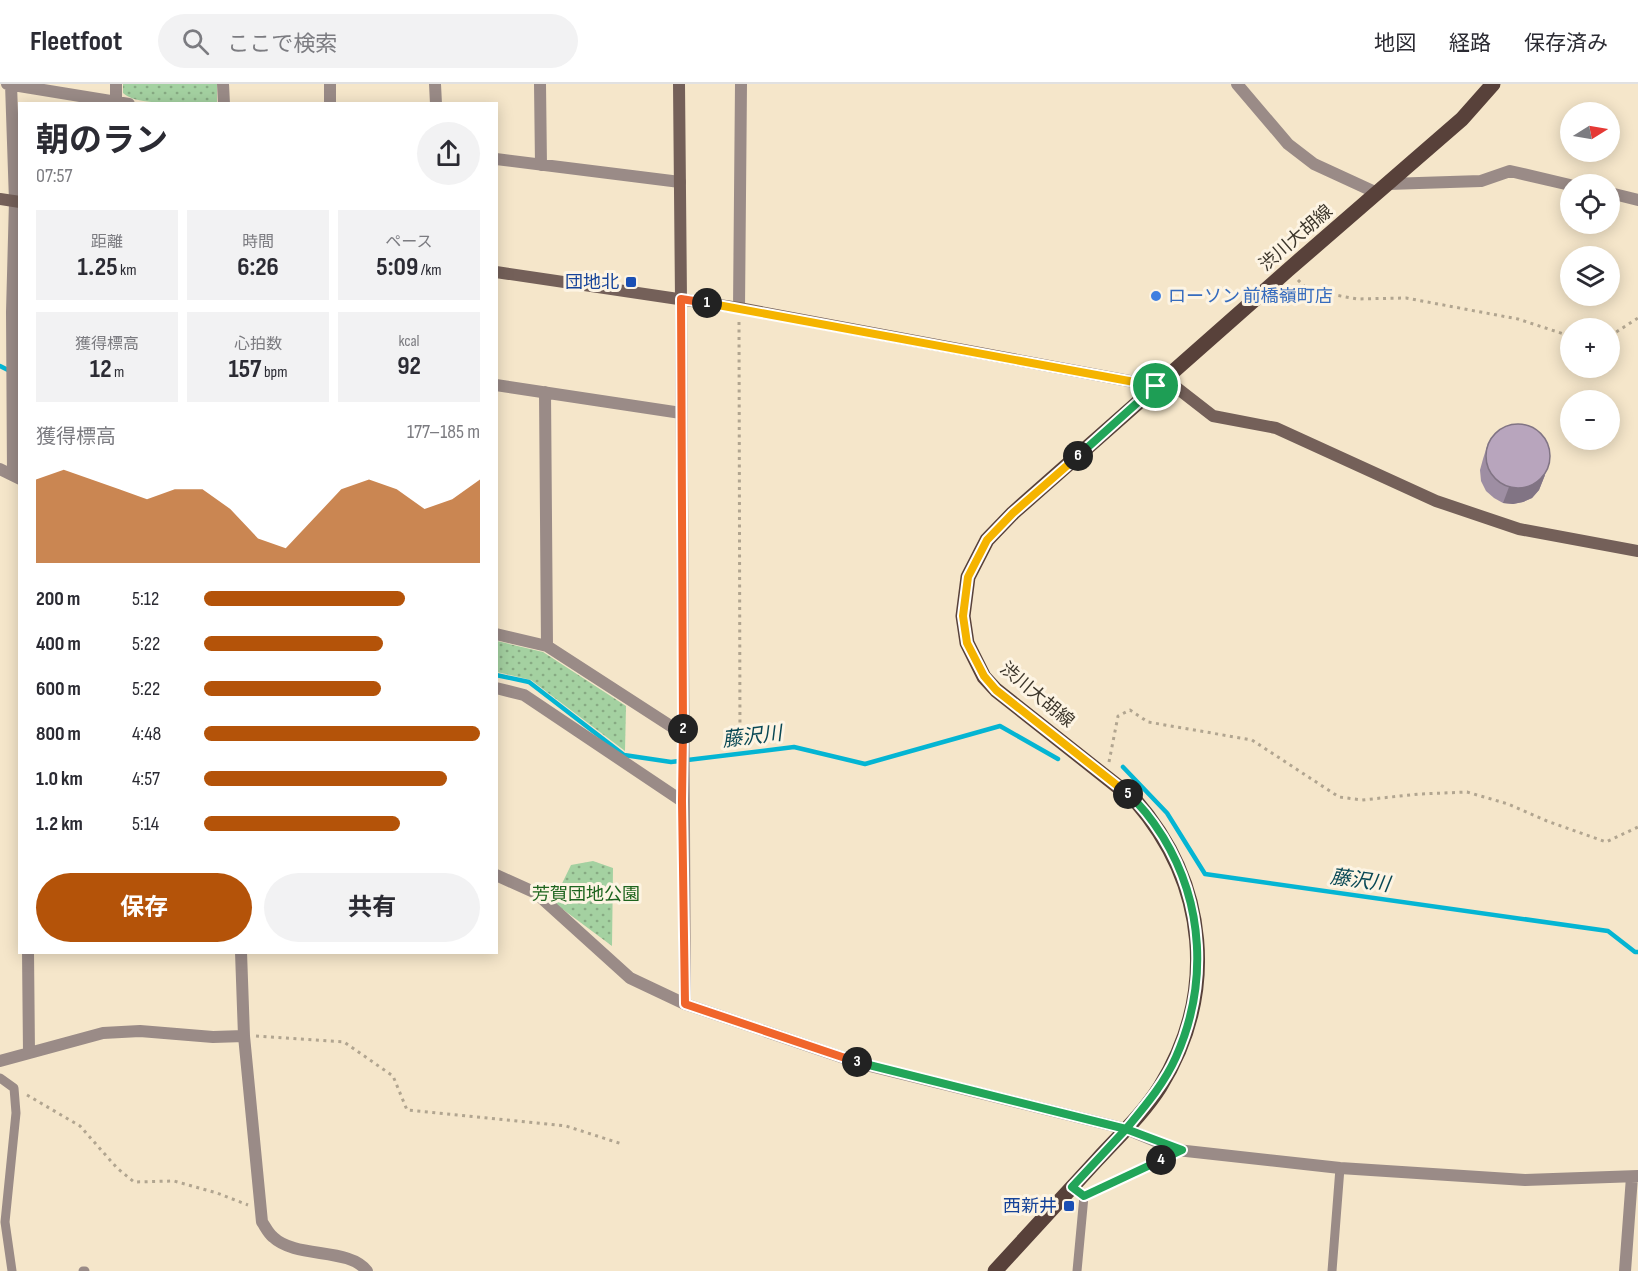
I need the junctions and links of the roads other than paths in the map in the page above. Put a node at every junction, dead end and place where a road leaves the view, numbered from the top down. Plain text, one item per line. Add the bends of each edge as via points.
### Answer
1 (9, 84) edge
2 (116, 84) edge
3 (224, 84) edge
4 (330, 84) edge
5 (435, 84) edge
6 (540, 84) edge
7 (679, 84) edge
8 (741, 84) edge
9 (1236, 84) edge
10 (1493, 84) edge
11 (117, 102) edge
12 (123, 102) edge
13 (224, 102) edge
14 (330, 102) edge
15 (436, 102) edge
16 (498, 159) edge
17 (541, 165) junction
18 (1560, 182) edge
19 (680, 183) junction
20 (1383, 189) junction
21 (1620, 196) edge
22 (0, 199) edge
23 (1638, 200) edge
24 (17, 202) edge
25 (498, 272) edge
26 (681, 299) junction
27 (739, 308) junction
28 (16, 312) edge
29 (10, 380) edge
30 (498, 385) edge
31 (1156, 386) junction
32 (545, 392) junction
33 (681, 413) junction
34 (0, 470) edge
35 (16, 477) edge
36 (1638, 551) edge
37 (498, 634) edge
38 (547, 646) junction
39 (498, 688) edge
40 (683, 734) junction
41 (682, 801) junction
42 (498, 876) edge
43 (28, 954) edge
44 (244, 954) edge
45 (685, 1004) junction
46 (244, 1036) junction
47 (29, 1053) junction
48 (0, 1061) edge
49 (0, 1078) edge
50 (1126, 1129) junction
51 (1182, 1150) junction
52 (1340, 1168) junction
53 (1635, 1177) edge
54 (1078, 1191) junction
55 (12, 1271) edge
56 (367, 1271) edge
57 (995, 1271) edge
58 (1077, 1271) edge
59 (1332, 1271) edge
60 (1625, 1271) edge

1 - 11 street
1 - 24 street
2 - 12 street
3 - 13 street
4 - 14 street
5 - 15 street
6 - 17 street
7 - 19 street
8 - 27 street
9 - 20 street via 1288,144 1314,164
10 - 20 main road, 渋川大胡線 via 1462,119
16 - 17 street
17 - 19 street
18 - 20 street via 1510,171 1481,181
19 - 26 street
20 - 31 main road, 渋川大胡線
21 - 23 street
22 - 24 street
24 - 28 street
25 - 26 street
26 - 27 street
26 - 33 street
27 - 31 street
28 - 29 street
29 - 35 street
30 - 32 street
31 - 36 street via 1177,388 1213,416 1276,428 1436,501 1519,529
31 - 50 main road, 渋川大胡線 via 987,540 968,577 963,616 967,643 984,676 1018,708 1135,800 1172,851 1190,895 1197,942 1197,991 1186,1033 1159,1089
32 - 33 street
32 - 38 street
33 - 40 street
34 - 35 street
37 - 38 street
38 - 40 street
39 - 41 street via 524,695
40 - 41 street
41 - 45 street
42 - 45 street via 536,893 630,978
43 - 47 street
44 - 46 street
45 - 50 street via 862,1064
46 - 47 street via 103,1033
46 - 56 street via 262,1222 273,1237 292,1247 362,1264
47 - 48 street
49 - 55 lane via 14,1088 16,1113 5,1222
50 - 51 street
50 - 54 main road, 渋川大胡線
51 - 52 street
51 - 54 lane
52 - 53 street via 1525,1180
52 - 59 lane
53 - 60 street
54 - 57 main road, 渋川大胡線
54 - 58 lane

